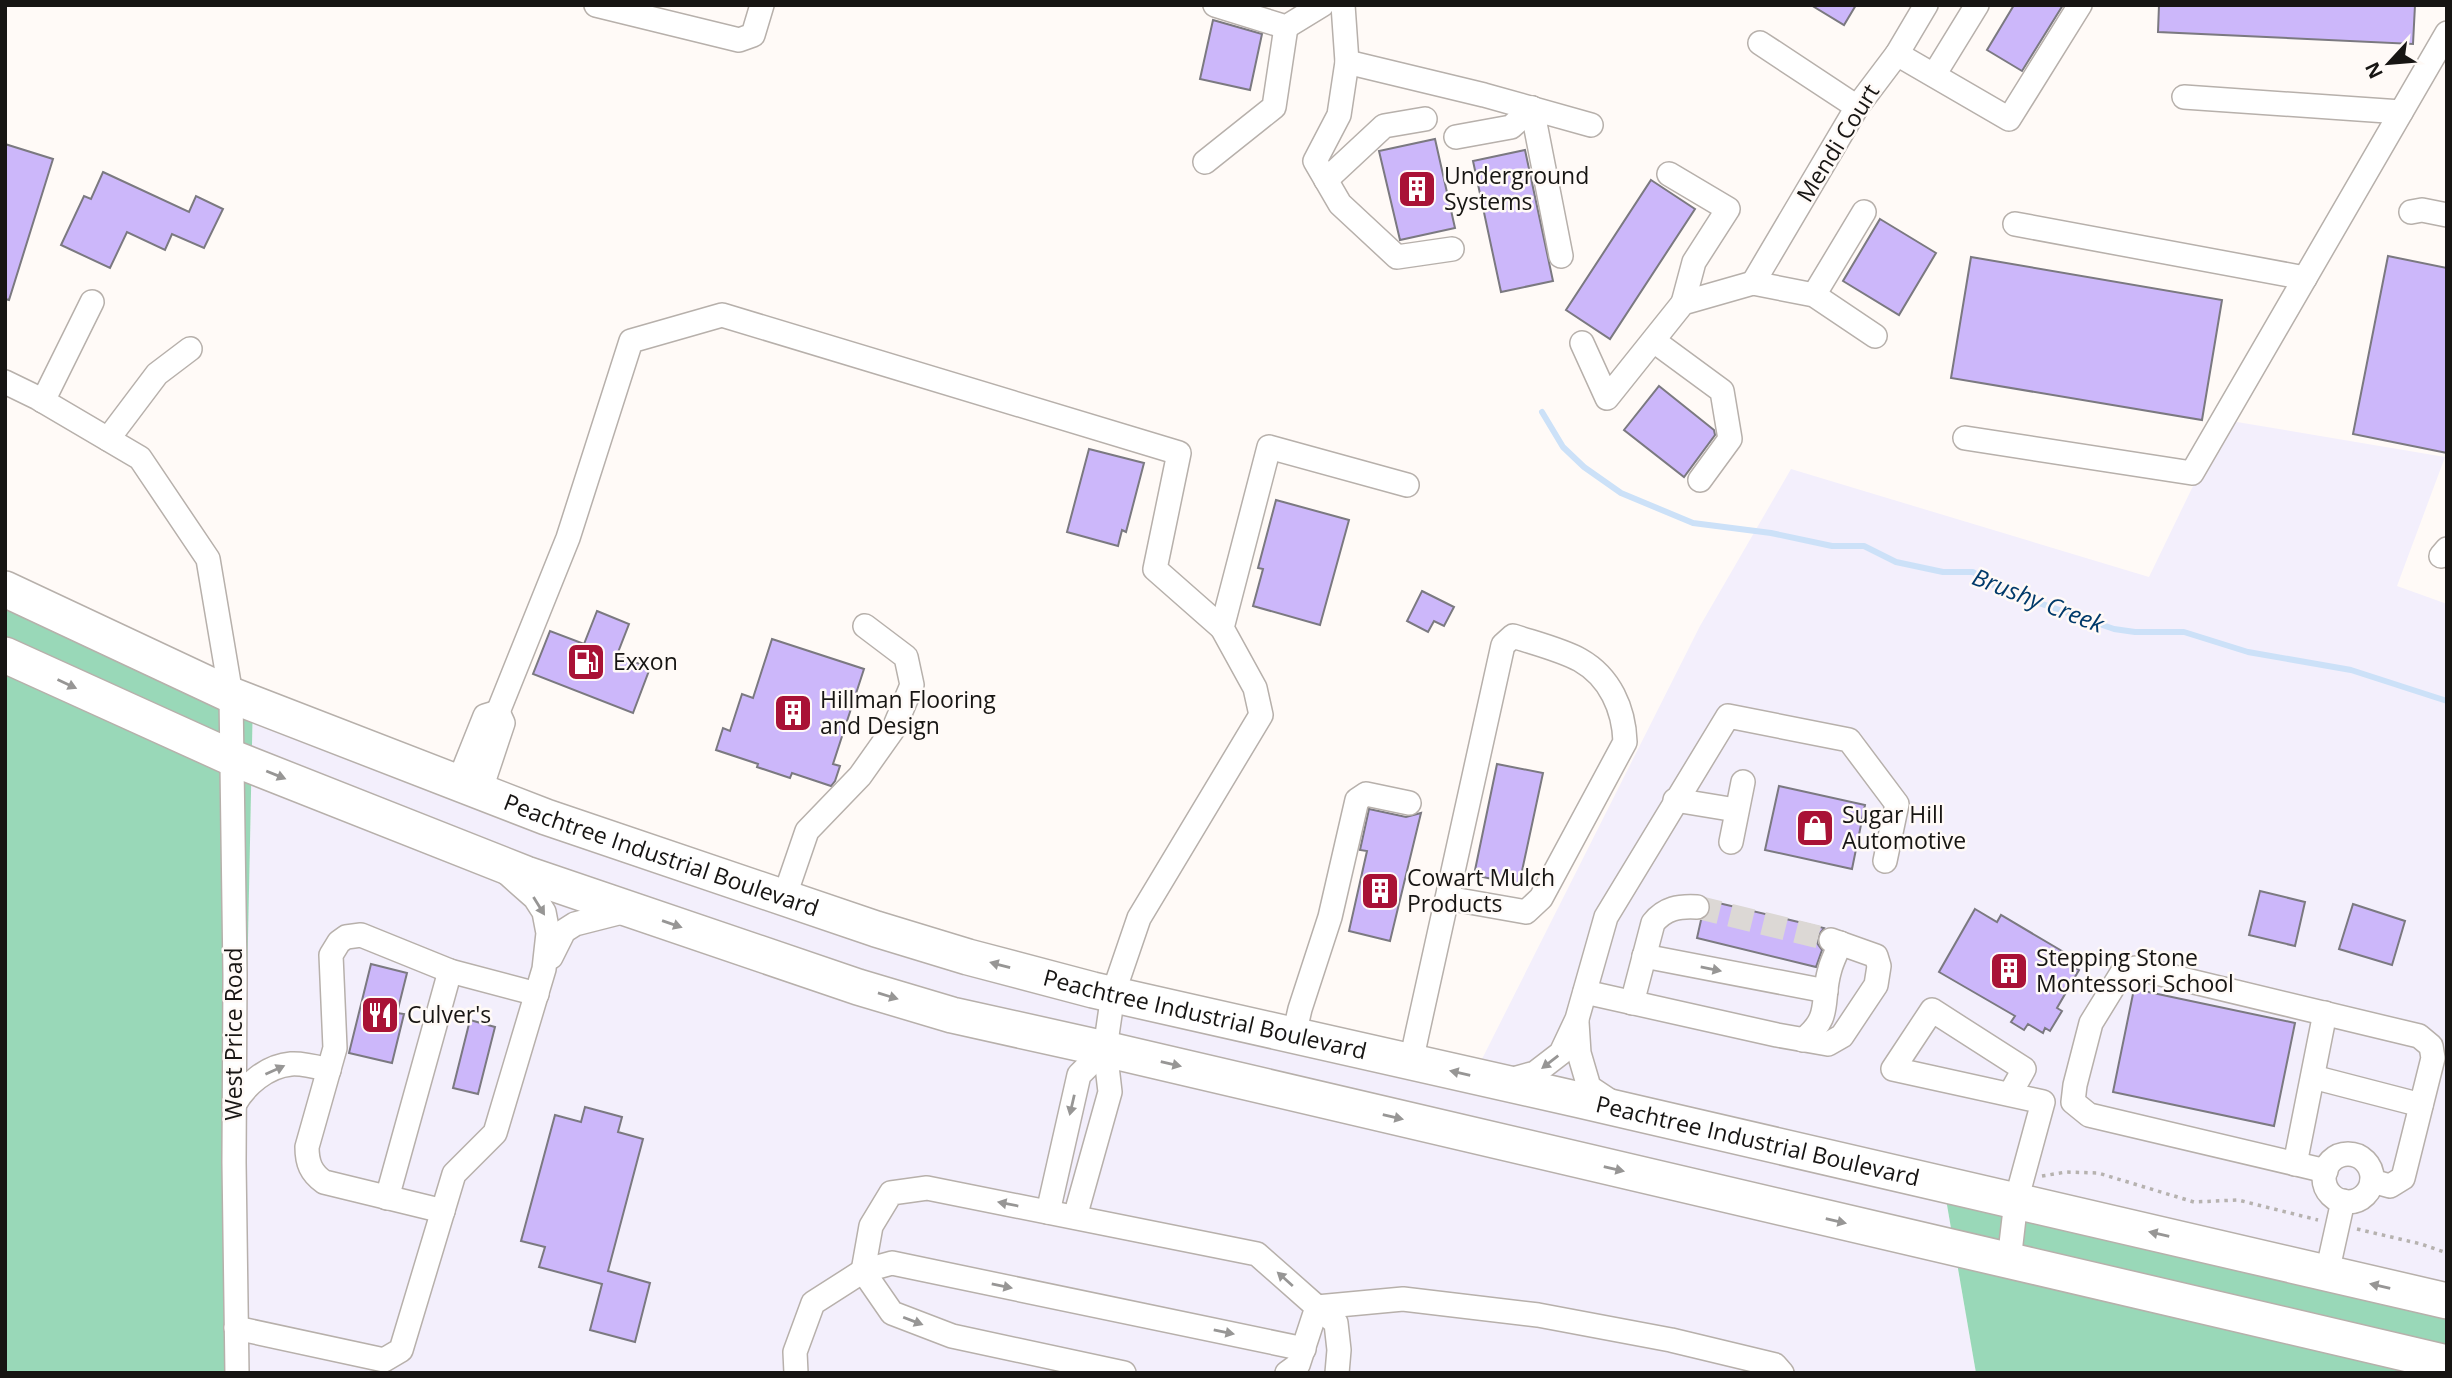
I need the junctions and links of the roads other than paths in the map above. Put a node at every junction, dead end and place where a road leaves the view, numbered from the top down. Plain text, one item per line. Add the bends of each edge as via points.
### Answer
1 (596, 5) edge
2 (762, 5) edge
3 (1215, 5) edge
4 (1322, 5) edge
5 (1343, 5) edge
6 (1926, 5) edge
7 (1977, 5) edge
8 (2080, 5) edge
9 (1286, 27) junction
10 (2447, 33) edge
11 (1760, 43) dead end
12 (1897, 54) junction
13 (1347, 62) junction
14 (1934, 75) junction
15 (2184, 97) dead end
16 (1857, 107) junction
17 (1532, 108) junction
18 (2401, 112) junction
19 (1425, 118) dead end
20 (1591, 125) dead end
21 (1456, 137) dead end
22 (1205, 162) dead end
23 (1669, 174) dead end
24 (1326, 180) junction
25 (1864, 212) dead end
26 (2411, 212) dead end
27 (2447, 215) edge
28 (2015, 224) dead end
29 (1452, 249) dead end
30 (1561, 256) dead end
31 (2305, 278) junction
32 (1753, 283) junction
33 (1814, 295) junction
34 (92, 302) dead end
35 (1683, 303) junction
36 (1875, 335) dead end
37 (1654, 341) junction
38 (1582, 343) dead end
39 (190, 349) dead end
40 (5, 382) edge
41 (43, 401) junction
42 (1965, 438) dead end
43 (108, 439) junction
44 (1700, 480) dead end
45 (1407, 485) dead end
46 (5, 589) edge
47 (866, 626) dead end
48 (1222, 628) junction
49 (5, 655) edge
50 (231, 695) junction
51 (230, 757) junction
52 (1743, 782) dead end
53 (468, 786) junction
54 (1675, 800) junction
55 (1409, 803) dead end
56 (1736, 810) junction
57 (1731, 842) dead end
58 (492, 860) junction
59 (1885, 861) dead end
60 (784, 898) junction
61 (1447, 898) junction
62 (1697, 907) tunnel mouth
63 (633, 910) junction
64 (1644, 956) junction
65 (544, 969) junction
66 (450, 971) junction
67 (1826, 991) junction
68 (1585, 992) junction
69 (537, 994) junction
70 (1113, 994) junction
71 (1632, 1003) junction
72 (2325, 1013) junction
73 (1577, 1019) junction
74 (1294, 1035) junction
75 (1802, 1040) junction
76 (1105, 1049) junction
77 (1411, 1062) junction
78 (329, 1070) junction
79 (2313, 1077) junction
80 (1503, 1082) junction
81 (2010, 1094) junction
82 (2073, 1102) junction
83 (234, 1105) junction
84 (2421, 1105) junction
85 (1625, 1110) junction
86 (2040, 1112) junction
87 (2295, 1164) junction
88 (2326, 1171) junction
89 (2372, 1181) junction
90 (387, 1198) junction
91 (2017, 1201) junction
92 (2343, 1201) junction
93 (443, 1211) junction
94 (1048, 1212) junction
95 (1075, 1217) junction
96 (2009, 1261) junction
97 (863, 1271) junction
98 (2327, 1273) junction
99 (2447, 1301) edge
100 (1317, 1307) junction
101 (236, 1328) junction
102 (1304, 1349) junction
103 (2447, 1363) edge
104 (237, 1373) edge
105 (796, 1373) edge
106 (1124, 1373) edge
107 (1287, 1373) edge
108 (1337, 1373) edge
109 (1782, 1373) edge

1 - 2 street via 739,40 753,35
3 - 9 street
4 - 9 street
5 - 13 street
6 - 12 street, Mendi Court
7 - 14 street
8 - 14 street via 2009,119
9 - 22 street via 1275,107
10 - 18 street
11 - 16 street
12 - 14 street
12 - 16 street, Mendi Court
13 - 17 street
13 - 24 street via 1339,115 1315,161
15 - 18 street
16 - 32 street, Mendi Court
17 - 20 street
17 - 21 street via 1511,127
17 - 30 street
18 - 31 street
19 - 24 street via 1384,126
23 - 35 street via 1728,209 1694,262
24 - 29 street via 1340,204 1397,257
25 - 33 street
26 - 27 street
28 - 31 street
31 - 42 street via 2192,473
32 - 33 street
32 - 35 street
33 - 36 street
34 - 41 street
35 - 37 street
37 - 38 street via 1607,398
37 - 44 street via 1722,391 1730,439
39 - 43 street via 157,374
40 - 41 street, West Price Road
41 - 43 street, West Price Road
43 - 50 street, West Price Road via 140,458 208,559
45 - 48 street via 1269,447
46 - 50 highway, Peachtree Industrial Boulevard
47 - 60 street via 906,657 912,685 894,728 860,776 807,831
48 - 53 street via 1155,569 1179,453 722,315 631,341 568,538 498,712 485,716 463,771
48 - 70 street via 1255,688 1261,715 1139,918
49 -> 51 highway
50 - 51 street, West Price Road
50 - 53 highway, Peachtree Industrial Boulevard
51 -> 58 highway
51 - 83 street, West Price Road
52 - 56 street
53 - 60 highway, Peachtree Industrial Boulevard
54 - 56 street
54 - 59 street via 1728,716 1849,740 1897,804
54 - 68 street via 1606,918
55 - 74 street via 1366,794 1357,800 1330,918
56 - 57 street
58 - 63 highway
58 -> 65 street via 536,898 544,912 548,933
70 -> 60 highway, Peachtree Industrial Boulevard via 968,957
61 - 61 street via 1503,645 1513,636 1580,660 1618,700 1625,742 1541,898 1526,912
61 - 77 street
62 - 64 street via 1662,913 1654,923
63 - 65 street via 575,923 564,931
63 -> 76 highway via 952,1015
64 -> 67 street
64 - 71 street
65 - 69 street
66 - 69 street
66 - 78 street via 361,935 338,942 331,955 335,1048
66 - 90 street
67 - 75 street via 1822,1019
67 - 75 street via 1836,941 1876,956 1876,985 1842,1036 1828,1044
68 - 71 street
68 - 73 street
69 - 93 street via 495,1133 454,1174
70 - 74 highway, Peachtree Industrial Boulevard
70 - 76 street
71 - 75 street
72 - 79 street
72 - 82 street via 2136,968 2123,971 2091,1023
72 - 84 street via 2419,1036 2431,1046 2433,1058
73 -> 80 street via 1561,1053 1535,1073
73 - 85 street via 1579,1053 1589,1087
74 - 77 highway, Peachtree Industrial Boulevard
76 -> 94 street via 1079,1075
76 - 95 street via 1110,1092
76 -> 96 highway
80 -> 77 highway, Peachtree Industrial Boulevard
83 -> 78 street via 246,1087 280,1067 292,1064
78 - 90 street via 307,1147 308,1163 324,1182
79 - 84 street
79 - 87 street
80 - 85 highway, Peachtree Industrial Boulevard
81 - 81 street via 1919,1074 1894,1069 1932,1010 2024,1069
81 - 86 street via 2043,1102
82 - 86 street
82 - 87 street via 2089,1115
83 - 101 street, West Price Road
84 - 89 street via 2403,1178 2390,1186
85 - 91 highway, Peachtree Industrial Boulevard
86 - 91 street
87 - 88 street
88 - 89 street via 2335,1158 2357,1156 2369,1166
88 - 92 street via 2330,1193
89 - 92 street via 2365,1195
90 - 93 street
91 - 96 street
98 -> 91 highway, Peachtree Industrial Boulevard
92 - 98 street
93 - 101 street via 401,1350 384,1360
94 - 95 street
94 -> 97 street via 927,1188 891,1193 871,1226
100 -> 95 street via 1257,1254
96 - 103 highway
97 -> 102 street via 892,1263
97 - 105 street via 813,1303 795,1352
97 -> 106 street via 892,1313 952,1336
99 -> 98 highway, Peachtree Industrial Boulevard
100 - 102 street
100 - 108 street via 1336,1323
100 - 109 street via 1403,1299 1538,1315 1671,1340 1775,1365
101 - 104 street, West Price Road
102 - 107 street via 1298,1365

